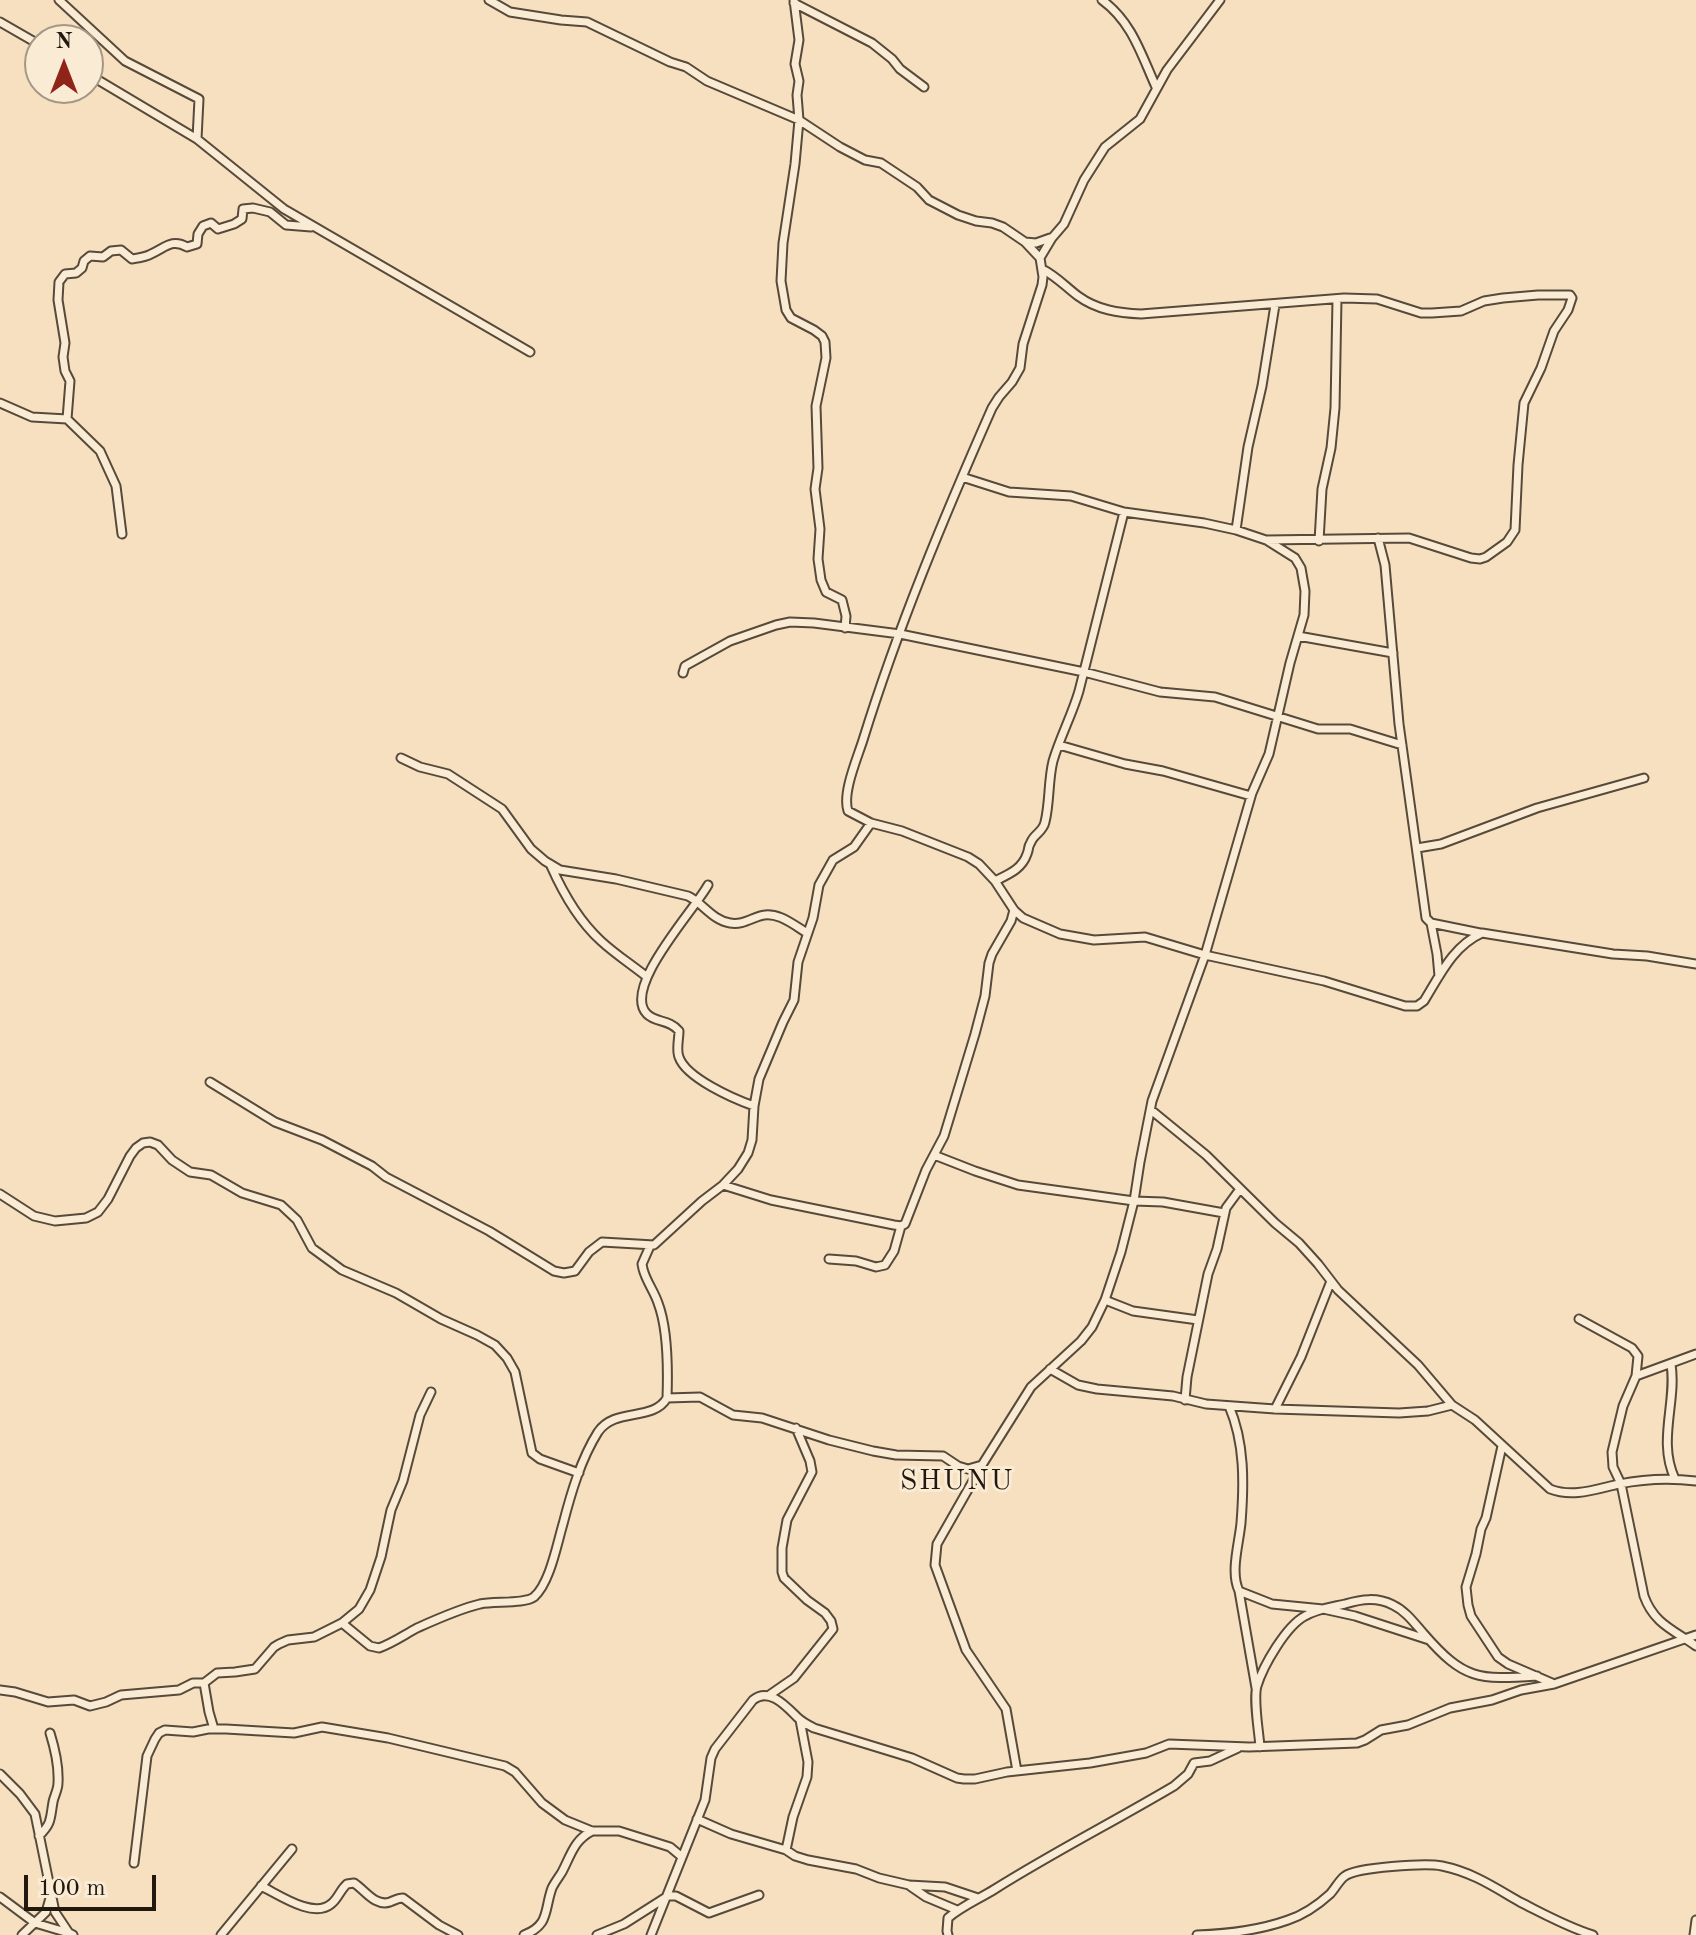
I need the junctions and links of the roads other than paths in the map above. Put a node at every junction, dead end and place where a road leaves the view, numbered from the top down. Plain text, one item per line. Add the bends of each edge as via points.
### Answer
1 (59, 0) edge
2 (489, 0) edge
3 (1102, 0) edge
4 (1220, 0) edge
5 (794, 2) edge
6 (0, 22) edge
7 (24, 36) edge
8 (104, 84) edge
9 (924, 87) dead end
10 (1156, 87) junction
11 (799, 120) junction
12 (197, 139) junction
13 (313, 227) junction
14 (1052, 238) junction
15 (1025, 242) junction
16 (1040, 258) junction
17 (1042, 269) junction
18 (1337, 299) junction
19 (1275, 305) junction
20 (530, 352) dead end
21 (0, 403) edge
22 (67, 419) junction
23 (962, 477) junction
24 (1124, 512) junction
25 (1236, 530) junction
26 (122, 534) dead end
27 (1378, 538) junction
28 (1266, 540) junction
29 (1297, 541) junction
30 (1319, 541) junction
31 (1295, 558) junction
32 (845, 628) junction
33 (900, 634) junction
34 (1298, 636) junction
35 (1393, 653) junction
36 (1084, 672) junction
37 (683, 673) dead end
38 (1277, 717) junction
39 (1059, 745) junction
40 (1402, 745) junction
41 (401, 758) dead end
42 (1644, 778) dead end
43 (1251, 796) junction
44 (871, 823) junction
45 (1417, 848) junction
46 (550, 864) junction
47 (995, 881) junction
48 (708, 885) dead end
49 (698, 901) junction
50 (1014, 910) junction
51 (1431, 923) junction
52 (807, 933) junction
53 (1482, 933) junction
54 (1205, 955) junction
55 (1696, 964) edge
56 (1439, 976) junction
57 (647, 977) junction
58 (210, 1082) dead end
59 (754, 1106) junction
60 (1151, 1110) junction
61 (934, 1155) junction
62 (723, 1185) junction
63 (1240, 1189) junction
64 (0, 1194) edge
65 (1134, 1201) junction
66 (1224, 1213) junction
67 (901, 1226) junction
68 (650, 1246) junction
69 (829, 1259) dead end
70 (1331, 1281) junction
71 (1105, 1300) junction
72 (1579, 1319) dead end
73 (1198, 1320) junction
74 (1696, 1354) edge
75 (1671, 1364) junction
76 (1050, 1369) junction
77 (1636, 1376) junction
78 (431, 1392) dead end
79 (667, 1398) junction
80 (1185, 1400) junction
81 (1452, 1405) junction
82 (1229, 1406) junction
83 (1275, 1409) junction
84 (796, 1428) junction
85 (1502, 1446) junction
86 (982, 1465) junction
87 (579, 1473) junction
88 (1675, 1479) junction
89 (1696, 1481) edge
90 (1621, 1484) junction
91 (1239, 1591) junction
92 (1323, 1609) junction
93 (342, 1623) junction
94 (1696, 1635) edge
95 (1685, 1638) junction
96 (1429, 1640) junction
97 (1696, 1646) edge
98 (1537, 1676) junction
99 (204, 1683) junction
100 (1554, 1684) junction
101 (1256, 1688) junction
102 (0, 1690) edge
103 (768, 1696) junction
104 (800, 1720) junction
105 (214, 1729) junction
106 (50, 1733) dead end
107 (1239, 1747) junction
108 (1260, 1747) junction
109 (1017, 1771) junction
110 (0, 1774) edge
111 (697, 1819) junction
112 (593, 1831) junction
113 (39, 1836) junction
114 (292, 1849) dead end
115 (786, 1850) junction
116 (682, 1857) junction
117 (134, 1863) dead end
118 (909, 1885) junction
119 (261, 1886) junction
120 (50, 1895) junction
121 (759, 1895) dead end
122 (668, 1896) junction
123 (0, 1897) edge
124 (978, 1898) junction
125 (957, 1910) junction
126 (1696, 1920) edge
127 (35, 1923) junction
128 (537, 1933) edge
129 (71, 1934) edge
130 (22, 1935) edge
131 (221, 1935) edge
132 (458, 1935) edge
133 (524, 1935) edge
134 (597, 1935) edge
135 (651, 1935) edge
136 (948, 1935) edge
137 (1197, 1935) edge
138 (1593, 1935) edge
139 (1694, 1935) edge

1 - 12 street via 125,61 199,99
2 - 11 street via 510,12 587,22
3 - 10 street via 1129,26
4 - 10 street
5 - 9 street via 872,43
5 - 11 street
6 - 7 street
8 - 12 street
10 - 14 street via 1140,119 1105,147
11 - 15 street via 840,147 881,163 929,200 958,215 1003,227
11 - 32 street via 781,281 791,318 825,342 816,406 818,559 826,592 842,600
12 - 13 street
13 - 20 street
13 - 22 street via 286,225 270,212 243,209 242,219 234,224 203,226 197,244 170,243 132,259 121,250 111,251 90,256 76,273 65,274 58,300 70,381
14 - 15 street
14 - 16 street
15 - 16 street
16 - 17 street
17 - 19 street via 1091,304 1113,311 1160,314
17 - 23 street via 1020,368 995,403
18 - 19 street
18 - 27 street via 1377,299 1432,313 1461,311 1503,298 1572,298 1524,403 1517,522 1507,542 1476,559 1409,538
18 - 30 street via 1335,408
19 - 25 street
21 - 22 street via 32,417
22 - 26 street via 100,451 116,486
23 - 24 street via 1009,492 1071,496
23 - 33 street
24 - 25 street
24 - 36 street
25 - 28 street
27 - 30 street
27 - 35 street
28 - 29 street
28 - 31 street
29 - 30 street
29 - 31 street
31 - 34 street via 1305,591
32 - 33 street
32 - 37 street via 776,625 730,641 685,666
33 - 36 street
33 - 44 street via 846,801 851,814
34 - 35 street
34 - 38 street
35 - 40 street
36 - 38 street via 1160,692 1215,697
36 - 39 street
38 - 40 street via 1318,729 1350,729
38 - 43 street
39 - 43 street
39 - 47 street via 1042,830 1031,840 1020,867
40 - 45 street
41 - 46 street via 448,774 502,809 524,841
42 - 45 street
43 - 54 street
44 - 47 street via 955,851
44 - 52 street via 854,847 825,872
45 - 51 street
46 - 49 street
46 - 57 street via 585,924
47 - 50 street
48 - 49 street
49 - 52 street via 724,922 744,923 771,914
49 - 57 street
50 - 54 street via 1060,934 1094,940 1145,937
50 - 61 street via 989,963 954,1109
51 - 53 street
51 - 56 street
52 - 59 street via 794,1000 762,1071
53 - 55 street
53 - 56 street via 1463,944
54 - 56 street via 1315,978 1411,1007 1421,1004
54 - 60 street
57 - 59 street via 645,1012 679,1031 678,1056 685,1066 721,1093
58 - 68 street via 275,1122 372,1166 554,1271 575,1271 602,1242
59 - 62 street via 751,1147
60 - 63 street
60 - 65 street
61 - 65 street via 1018,1185
61 - 67 street
62 - 67 street
62 - 68 street
63 - 66 street
63 - 70 street via 1309,1253
64 - 87 street via 34,1216 55,1221 86,1218 108,1199 136,1148 150,1142 158,1145 190,1172 211,1175 242,1193 281,1205 297,1220 312,1248 350,1275 495,1345 515,1372 532,1453
65 - 66 street
65 - 71 street
66 - 73 street
67 - 69 street via 885,1265
68 - 79 street via 642,1264 662,1318
70 - 81 street
70 - 83 street
71 - 73 street via 1133,1311
71 - 76 street via 1086,1334
72 - 77 street via 1636,1351
73 - 80 street
74 - 75 street
75 - 77 street
75 - 88 street via 1666,1443
76 - 80 street via 1078,1385
76 - 86 street via 1031,1387
77 - 90 street via 1612,1452
78 - 93 street via 370,1590
79 - 84 street via 700,1397 729,1413
79 - 87 street via 655,1410 605,1425
80 - 82 street
81 - 83 street via 1417,1412
81 - 85 street
82 - 83 street
82 - 91 street via 1242,1457
84 - 86 street via 873,1451 943,1456 963,1468
84 - 103 street via 812,1472 787,1520 782,1572 825,1613 833,1629 794,1678
85 - 90 street via 1555,1491 1589,1492
85 - 98 street via 1466,1587 1468,1605 1498,1657
86 - 109 street via 937,1544 935,1565 966,1650 1006,1709
87 - 93 street via 557,1549 541,1588 530,1600 481,1604 379,1648
88 - 89 street
88 - 90 street
90 - 95 street via 1648,1607
91 - 92 street via 1272,1604
91 - 101 street
92 - 96 street
92 - 96 street via 1367,1599 1383,1601 1405,1612
92 - 101 street via 1289,1630
93 - 99 street via 314,1637 279,1644 255,1669 217,1673
94 - 95 street
95 - 97 street
95 - 100 street
96 - 98 street via 1450,1662 1474,1675
98 - 100 street
99 - 102 street via 121,1695 90,1706
99 - 105 street
100 - 108 street via 1450,1708 1357,1743
101 - 108 street
103 - 104 street
103 - 111 street via 755,1697 715,1749
104 - 109 street via 957,1778
104 - 115 street via 807,1777
105 - 112 street via 294,1733 322,1727 505,1766 556,1814
105 - 117 street via 165,1730 150,1747
106 - 113 street via 58,1783 52,1818
107 - 108 street
107 - 109 street via 1169,1744 1090,1763
107 - 124 street via 1194,1763 1174,1786
110 - 113 street via 32,1808
111 - 115 street
111 - 116 street
112 - 116 street via 619,1831 670,1847
112 - 128 street via 571,1851
113 - 120 street
114 - 119 street
115 - 118 street
116 - 122 street
118 - 124 street via 945,1887
118 - 125 street
119 - 131 street
119 - 132 street via 320,1910 354,1883 377,1901 403,1898
120 - 127 street via 46,1912
120 - 129 street
121 - 122 street via 709,1913
122 - 134 street
122 - 135 street
123 - 127 street
124 - 125 street
125 - 136 street via 948,1918
126 - 139 street
127 - 129 street
127 - 130 street
128 - 133 street
137 - 138 street via 1289,1920 1313,1908 1354,1871 1428,1865 1481,1878

